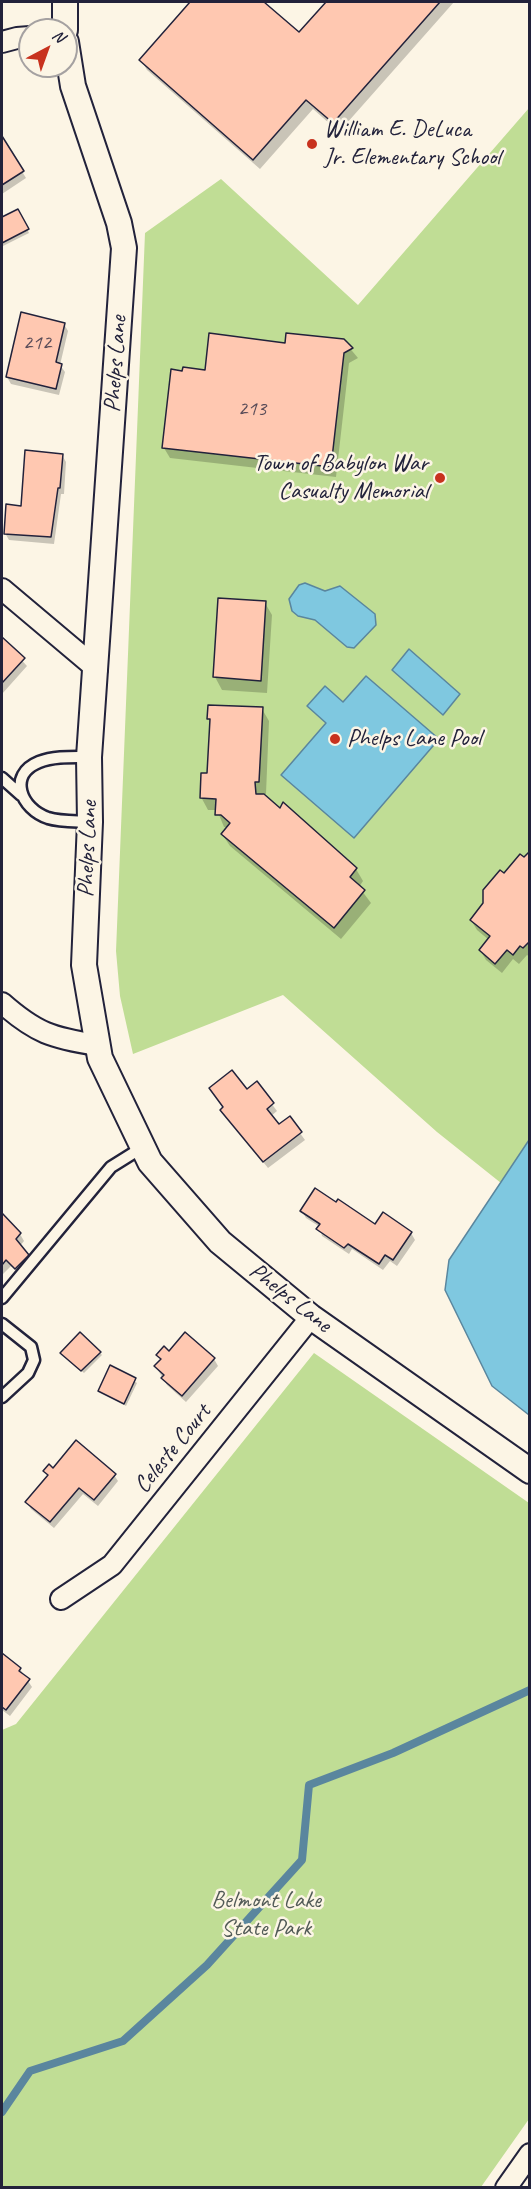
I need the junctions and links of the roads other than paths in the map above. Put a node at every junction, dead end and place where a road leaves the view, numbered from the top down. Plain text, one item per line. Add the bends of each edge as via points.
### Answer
1 (65, 2) edge
2 (65, 18) edge
3 (18, 38) edge
4 (2, 42) edge
5 (72, 78) edge
6 (2, 589) edge
7 (97, 669) junction
8 (89, 757) junction
9 (2, 778) edge
10 (21, 795) junction
11 (90, 822) junction
12 (2, 1003) edge
13 (97, 1044) junction
14 (143, 1147) junction
15 (2, 1298) edge
16 (311, 1317) junction
17 (2, 1324) edge
18 (2, 1397) edge
19 (530, 1471) edge
20 (61, 1599) dead end
21 (530, 2154) edge
22 (517, 2181) edge

1 - 2 street
3 - 4 street
5 - 7 street, Phelps Lane via 124,248
6 - 7 street
7 - 8 street, Phelps Lane
8 - 10 lane via 50,758 36,763 25,770 19,782
8 - 11 street, Phelps Lane
9 - 10 lane
10 - 11 lane via 33,809 49,818
11 - 13 street, Phelps Lane via 84,965
12 - 13 street via 29,1026 60,1039
13 - 14 street, Phelps Lane
14 - 15 lane via 111,1167
14 - 16 street, Phelps Lane via 150,1162 220,1242
16 - 19 street, Phelps Lane
16 - 20 street, Celeste Court via 112,1565
17 - 18 lane via 31,1347 34,1360 28,1373
21 - 22 street

